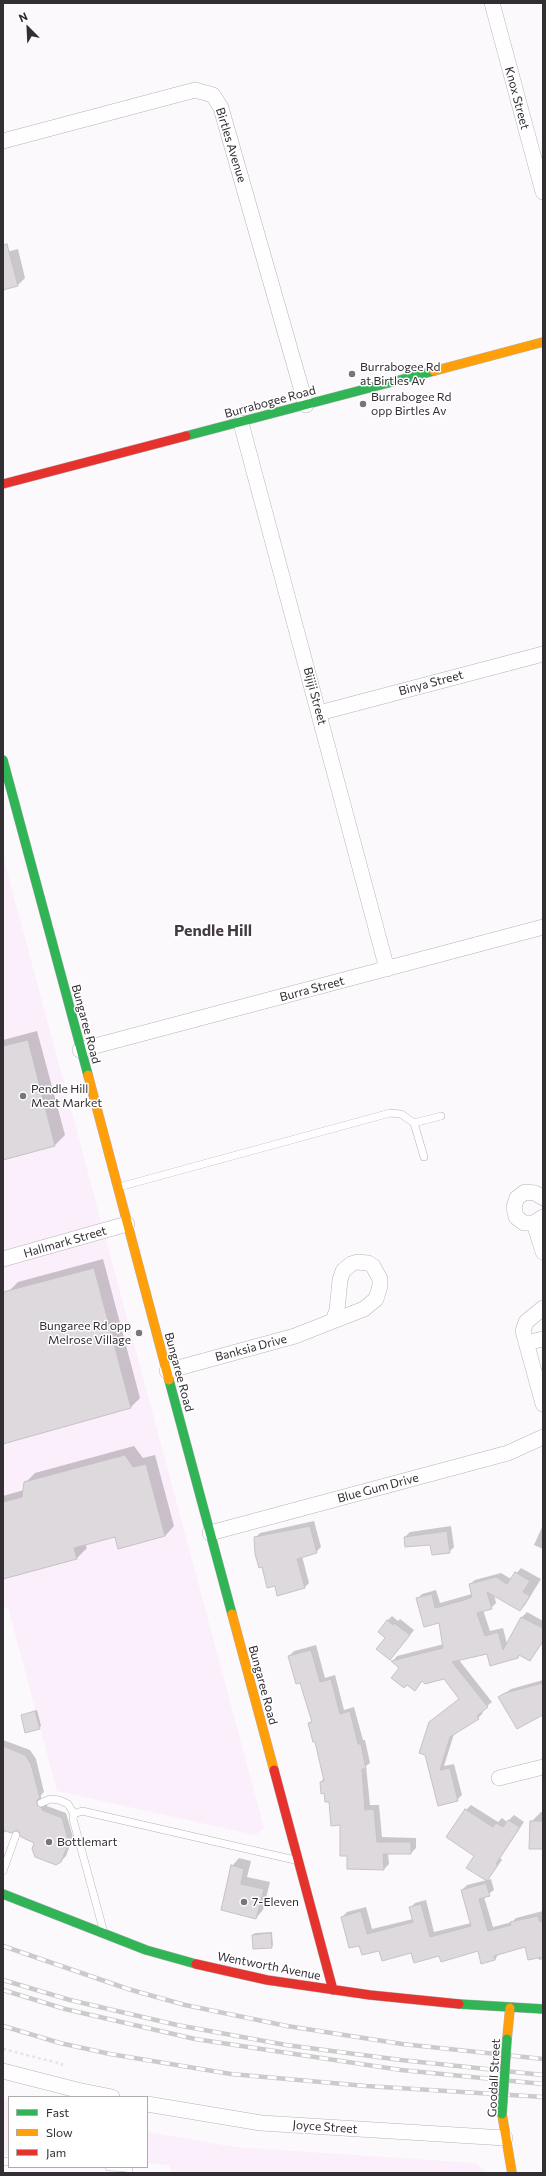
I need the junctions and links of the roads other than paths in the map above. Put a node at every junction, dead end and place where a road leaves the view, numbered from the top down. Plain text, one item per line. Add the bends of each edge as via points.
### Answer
1 (492, 3) edge
2 (3, 141) edge
3 (543, 192) edge
4 (543, 342) edge
5 (306, 405) junction
6 (241, 423) junction
7 (3, 484) edge
8 (543, 654) edge
9 (319, 713) junction
10 (3, 760) edge
11 (543, 927) edge
12 (387, 969) junction
13 (80, 1050) junction
14 (441, 1116) dead end
15 (414, 1123) junction
16 (424, 1157) dead end
17 (117, 1187) junction
18 (543, 1198) edge
19 (539, 1220) edge
20 (127, 1224) junction
21 (543, 1252) edge
22 (3, 1259) edge
23 (543, 1308) edge
24 (333, 1321) dead end
25 (543, 1339) edge
26 (526, 1343) junction
27 (167, 1371) junction
28 (543, 1404) edge
29 (543, 1437) edge
30 (210, 1533) junction
31 (543, 1766) edge
32 (499, 1778) dead end
33 (41, 1802) dead end
34 (74, 1814) junction
35 (16, 1835) dead end
36 (297, 1860) junction
37 (3, 1871) edge
38 (3, 1894) edge
39 (105, 1934) junction
40 (333, 1990) junction
41 (510, 2008) junction
42 (543, 2009) edge
43 (3, 2071) edge
44 (107, 2096) edge
45 (148, 2104) edge
46 (505, 2138) junction
47 (512, 2173) edge

1 - 3 street, Knox Street
2 - 5 street, Birtles Avenue via 195,90 213,95 221,108
4 - 5 street, Burrabogee Road
5 - 6 street, Burrabogee Road
6 - 7 street, Burrabogee Road
6 - 9 street, Bijiji Street
8 - 9 street, Binya Street
9 - 12 street, Bijiji Street
10 - 13 street, Bungaree Road
11 - 12 street, Burra Street
12 - 13 street, Burra Street
13 - 17 street, Bungaree Road
14 - 15 lane
15 - 16 lane
15 - 17 lane via 401,1114 390,1113
17 - 20 street, Bungaree Road
18 - 19 street via 530,1192 521,1194 515,1202 514,1212 520,1221 524,1223
19 - 21 street
20 - 22 street, Hallmark Street
20 - 27 street, Bungaree Road
23 - 26 street via 523,1326
24 - 27 street, Banksia Drive via 295,1336
25 - 26 street
26 - 28 street
27 - 30 street, Bungaree Road
29 - 30 street, Blue Gum Drive via 508,1453
30 - 36 street, Bungaree Road
31 - 32 street
33 - 34 lane via 59,1800 68,1804
34 - 36 lane via 82,1811
34 - 39 lane via 73,1819
35 - 37 lane
36 - 40 street, Bungaree Road
38 - 39 street, Wentworth Avenue
39 - 40 street, Wentworth Avenue via 182,1961 267,1980
40 - 41 street, Wentworth Avenue
41 - 42 street, Wentworth Avenue
41 - 46 street, Goodall Street, bridge via 502,2114
43 - 44 street
45 - 46 street, Joyce Street via 261,2123
46 - 47 street, Goodall Street

